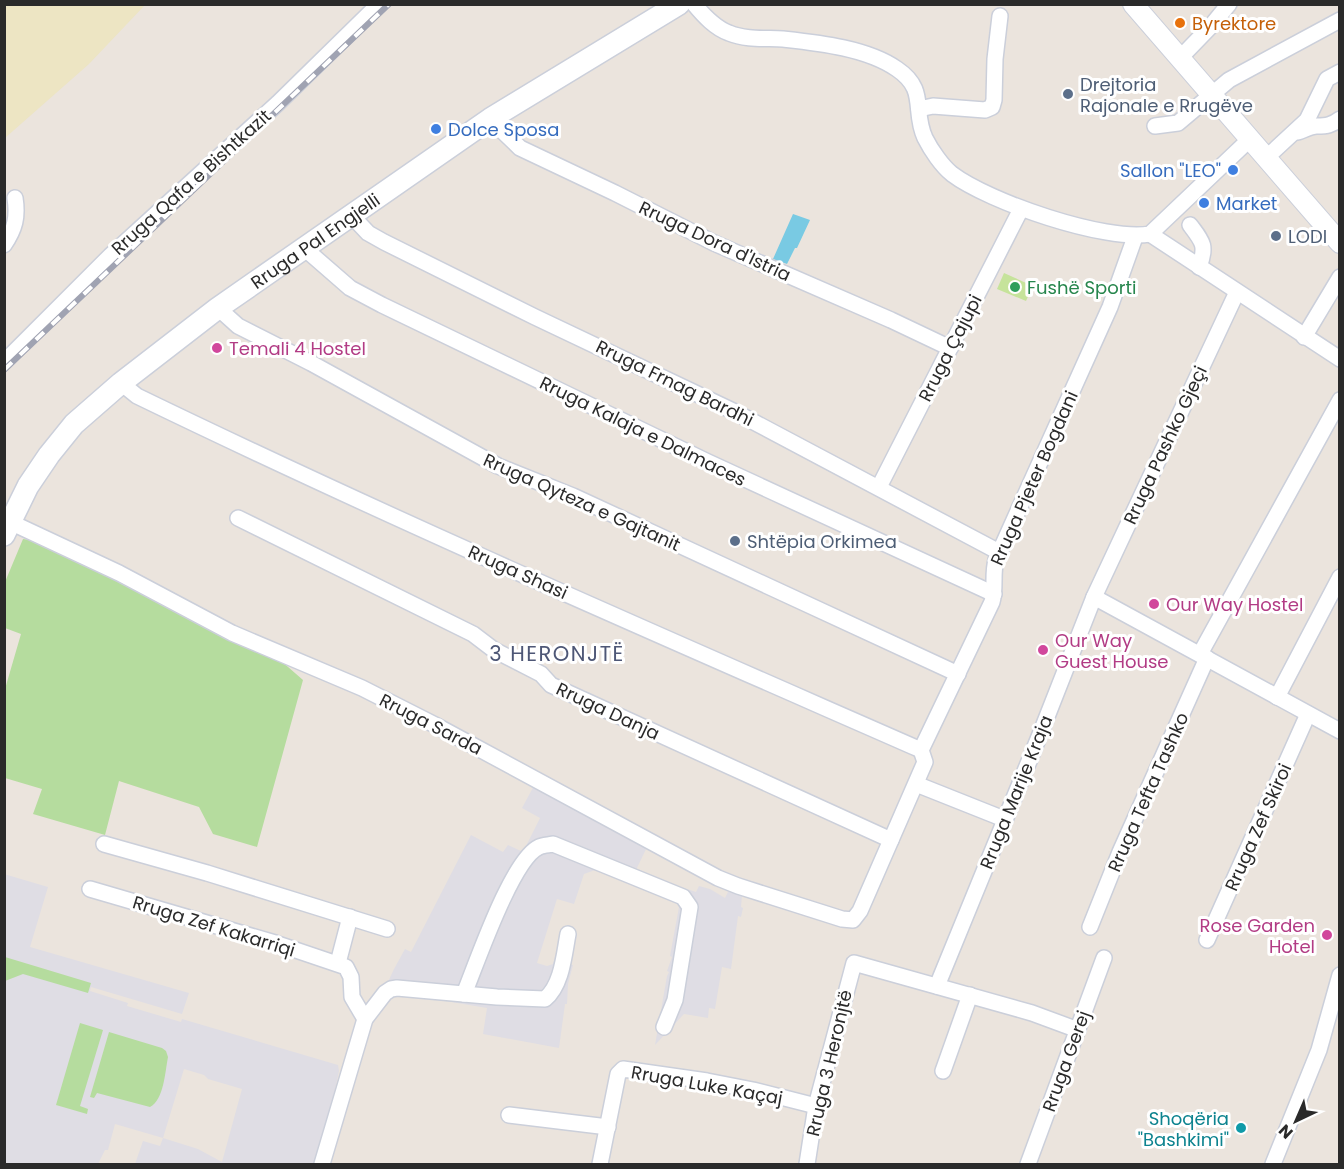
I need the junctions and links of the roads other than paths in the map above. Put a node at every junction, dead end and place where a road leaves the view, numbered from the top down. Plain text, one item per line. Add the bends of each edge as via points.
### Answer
1 (379, 4) edge
2 (679, 4) edge
3 (694, 4) edge
4 (1133, 4) edge
5 (1229, 4) edge
6 (1000, 16) dead end
7 (1340, 20) edge
8 (1180, 58) junction
9 (1340, 72) edge
10 (1211, 94) junction
11 (919, 109) junction
12 (490, 119) junction
13 (1340, 119) edge
14 (1155, 126) dead end
15 (1292, 134) junction
16 (1250, 139) junction
17 (1266, 158) junction
18 (15, 198) dead end
19 (1021, 209) junction
20 (351, 216) junction
21 (1190, 225) dead end
22 (1143, 236) junction
23 (1340, 243) edge
24 (4, 245) edge
25 (304, 248) junction
26 (1199, 267) junction
27 (1340, 277) edge
28 (1237, 292) junction
29 (218, 308) junction
30 (1304, 337) junction
31 (950, 348) junction
32 (1340, 359) edge
33 (4, 362) edge
34 (121, 383) junction
35 (1340, 400) edge
36 (879, 487) junction
37 (238, 518) dead end
38 (7, 529) edge
39 (999, 552) junction
40 (1340, 577) edge
41 (994, 594) junction
42 (1094, 597) junction
43 (1204, 656) junction
44 (958, 674) junction
45 (1277, 697) junction
46 (1308, 714) junction
47 (1340, 731) edge
48 (921, 750) junction
49 (916, 784) junction
50 (1004, 819) junction
51 (891, 840) junction
52 (104, 844) dead end
53 (90, 889) dead end
54 (350, 917) junction
55 (853, 920) joint
56 (1090, 927) dead end
57 (387, 929) dead end
58 (568, 934) dead end
59 (1207, 940) dead end
60 (1104, 958) dead end
61 (338, 963) junction
62 (1340, 975) edge
63 (937, 986) junction
64 (464, 994) junction
65 (970, 995) junction
66 (365, 1019) junction
67 (664, 1027) dead end
68 (1078, 1030) junction
69 (943, 1071) dead end
70 (816, 1106) junction
71 (509, 1115) dead end
72 (608, 1127) junction
73 (322, 1164) edge
74 (600, 1164) edge
75 (807, 1164) edge
76 (1028, 1164) edge
77 (1273, 1164) edge

1 - 33 street, Rruga Qafa e Bishtkazit via 278,104 110,256
2 - 12 main road, Rruga Pal Engjelli
3 - 11 street via 728,33 862,52 882,60 909,78 917,89
4 - 8 street
5 - 8 street
6 - 11 street via 992,107
7 - 10 street via 1246,69
8 - 10 street
9 - 15 street via 1327,79 1307,120
10 - 14 street via 1178,123
10 - 16 street
11 - 19 street via 925,137 951,173 971,187
12 - 20 main road, Rruga Pal Engjelli
12 - 31 street, Rruga Dora d'Istria via 520,148 714,243
13 - 15 street
15 - 17 street
16 - 17 street
16 - 22 street
17 - 23 street
18 - 24 street via 13,232
19 - 22 street via 1064,223
19 - 31 street, Rruga Çajupi
20 - 25 main road, Rruga Pal Engjelli
20 - 36 street, Rruga Frnag Bardhi via 384,242 735,412
21 - 26 street via 1203,243 1204,256
22 - 26 street
22 - 39 street, Rruga Pjeter Bogdani
25 - 29 main road, Rruga Pal Engjelli
25 - 41 street, Rruga Kalaja e Dalmaces via 350,288 382,305
26 - 28 street
27 - 30 street
28 - 30 street
28 - 42 street, Rruga Pashko Gjeçi
29 - 34 main road, Rruga Pal Engjelli
29 - 44 street, Rruga Qyteza e Gajtanit via 238,326 498,466 604,510
30 - 32 street
31 - 36 street, Rruga Çajupi
34 - 38 main road, Rruga Pal Engjelli via 74,424 49,455
34 - 48 street, Rruga Shasi via 137,396 378,509
35 - 43 street, Rruga Tefta Tashko
36 - 39 street, Rruga Frnag Bardhi
37 - 51 street, Rruga Danja via 473,634 494,650 541,674 551,685
38 - 55 street, Rruga Sarda via 119,573 232,633 383,699 718,878
39 - 41 street, Rruga Pjeter Bogdani via 993,569
40 - 45 street
41 - 44 street, Rruga Pjeter Bogdani
42 - 43 street
42 - 50 street, Rruga Marije Kraja
43 - 45 street
43 - 56 street, Rruga Tefta Tashko
44 - 48 street, Rruga Pjeter Bogdani
45 - 46 street
46 - 47 street
46 - 59 street, Rruga Zef Skiroi
48 - 49 street, Rruga Pjeter Bogdani via 925,762
49 - 50 street
49 - 51 street, Rruga Pjeter Bogdani
50 - 63 street, Rruga Marije Kraja
51 - 55 street, Rruga Pjeter Bogdani
52 - 54 street
53 - 61 street, Rruga Zef Kakarriqi
54 - 57 street
54 - 61 street
58 - 64 street via 557,983 545,999
60 - 68 street, Rruga Gerej
61 - 66 street via 346,967 351,977 352,997
62 - 77 street via 1319,1050
63 - 65 street
63 - 70 street, Rruga 3 Heronjtë via 854,963
64 - 66 street via 391,989
64 - 67 street via 515,876 538,847 553,844 683,897 690,907 675,1000
65 - 68 street
65 - 69 street
66 - 73 street
68 - 76 street, Rruga Gerej
70 - 72 street, Rruga Luke Kaçaj via 707,1081 626,1069 618,1074
70 - 75 street, Rruga 3 Heronjtë
71 - 72 street
72 - 74 street, Rruga Luke Kaçaj

